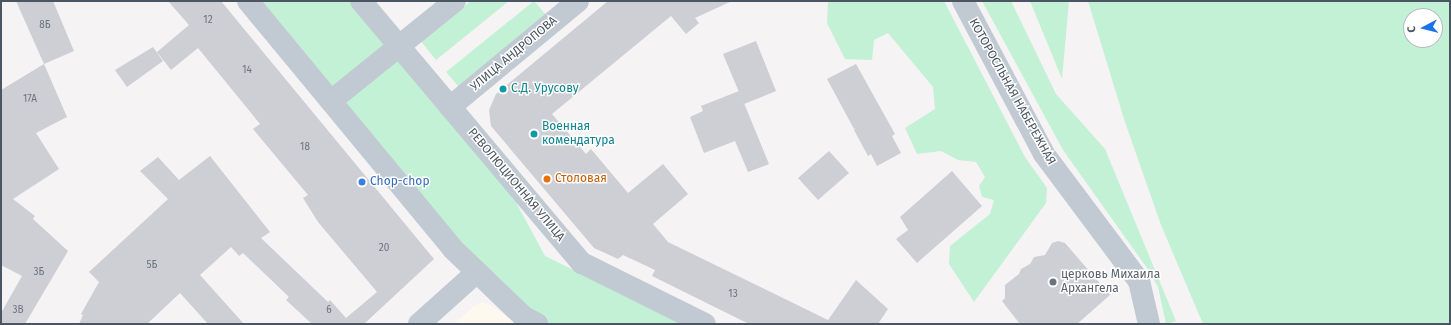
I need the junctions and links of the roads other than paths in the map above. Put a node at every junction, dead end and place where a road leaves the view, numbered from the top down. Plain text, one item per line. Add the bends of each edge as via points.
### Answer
1 (248, 1) edge
2 (361, 1) edge
3 (456, 1) edge
4 (578, 1) edge
5 (963, 1) edge
6 (398, 45) junction
7 (331, 101) junction
8 (450, 106) junction
9 (477, 272) junction
10 (419, 324) edge
11 (538, 324) edge
12 (705, 324) edge
13 (1149, 324) edge

1 - 7 street
2 - 6 street, РЕВОЛЮЦИОННАЯ УЛИЦА
3 - 6 street
4 - 8 street, УЛИЦА АНДРОПОВА
5 - 13 street, КОТОРОСЛЬНАЯ НАБЕРЕЖНАЯ via 1044,154 1139,281
6 - 7 street
6 - 8 street, РЕВОЛЮЦИОННАЯ УЛИЦА
7 - 9 street via 453,249
8 - 12 street, РЕВОЛЮЦИОННАЯ УЛИЦА via 582,263
9 - 10 street
9 - 11 street via 524,317

